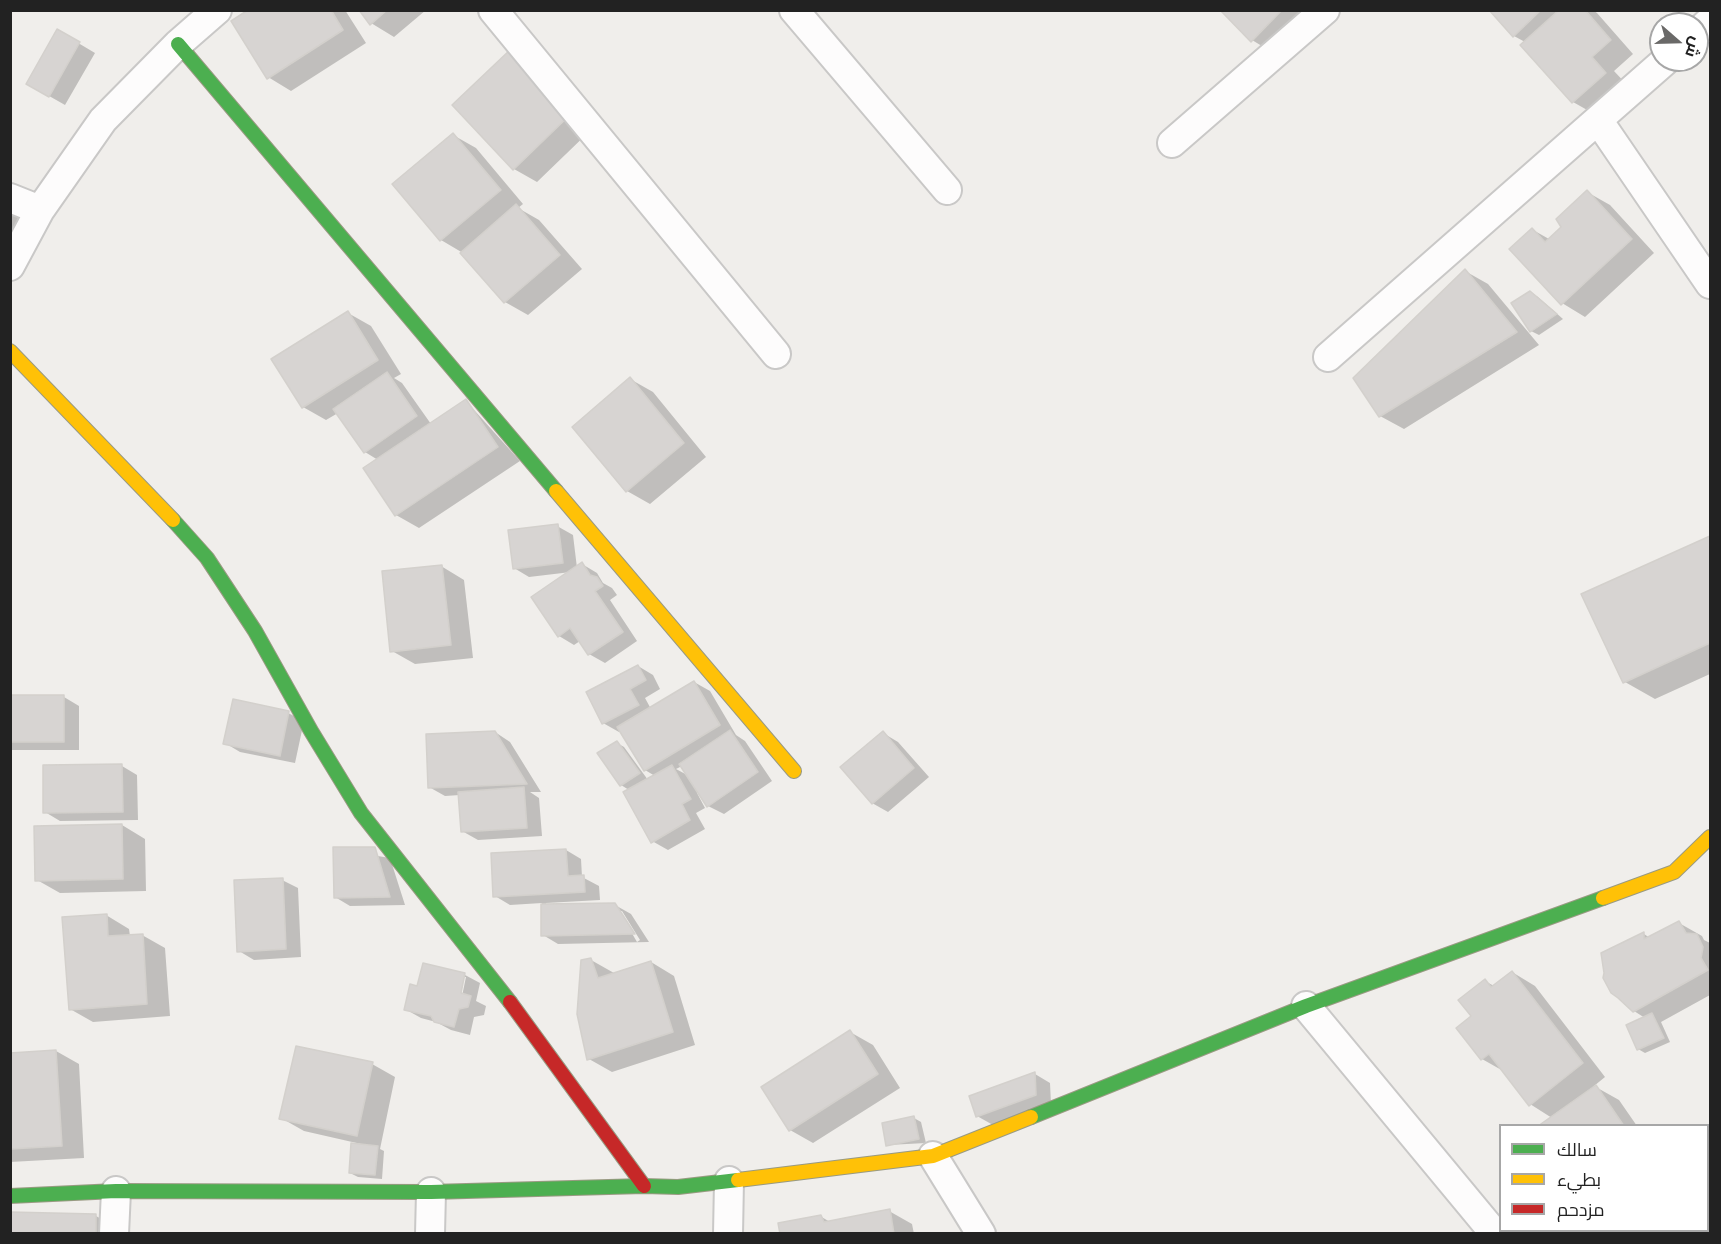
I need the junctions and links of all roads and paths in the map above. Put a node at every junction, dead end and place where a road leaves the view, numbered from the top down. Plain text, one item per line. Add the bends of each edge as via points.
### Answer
1 (217, 10) edge
2 (493, 10) edge
3 (794, 10) edge
4 (1325, 10) edge
5 (178, 44) junction
6 (1652, 72) edge
7 (1598, 120) junction
8 (1172, 143) dead end
9 (947, 190) dead end
10 (10, 198) edge
11 (40, 210) junction
12 (10, 266) edge
13 (1710, 284) edge
14 (10, 351) edge
15 (776, 354) dead end
16 (1328, 357) dead end
17 (794, 771) dead end
18 (1710, 837) edge
19 (1306, 1006) junction
20 (933, 1156) junction
21 (729, 1181) junction
22 (644, 1186) junction
23 (116, 1191) junction
24 (431, 1192) junction
25 (10, 1196) edge
26 (979, 1229) edge
27 (114, 1233) edge
28 (430, 1233) edge
29 (728, 1233) edge
30 (1004, 1233) edge
31 (1495, 1233) edge

1 - 5 street
2 - 15 street
3 - 9 street
4 - 8 street
5 - 11 street via 102,120
5 - 17 street
6 - 7 street
7 - 13 street
7 - 16 street
10 - 11 street
11 - 12 street
14 - 22 street via 207,558 255,631 361,813 502,991
18 - 19 street via 1674,872
19 - 20 street
19 - 31 street
20 - 21 street
20 - 26 street
21 - 22 street
21 - 29 street
22 - 24 street
23 - 24 street
23 - 25 street
23 - 27 street
24 - 28 street
26 - 30 street

